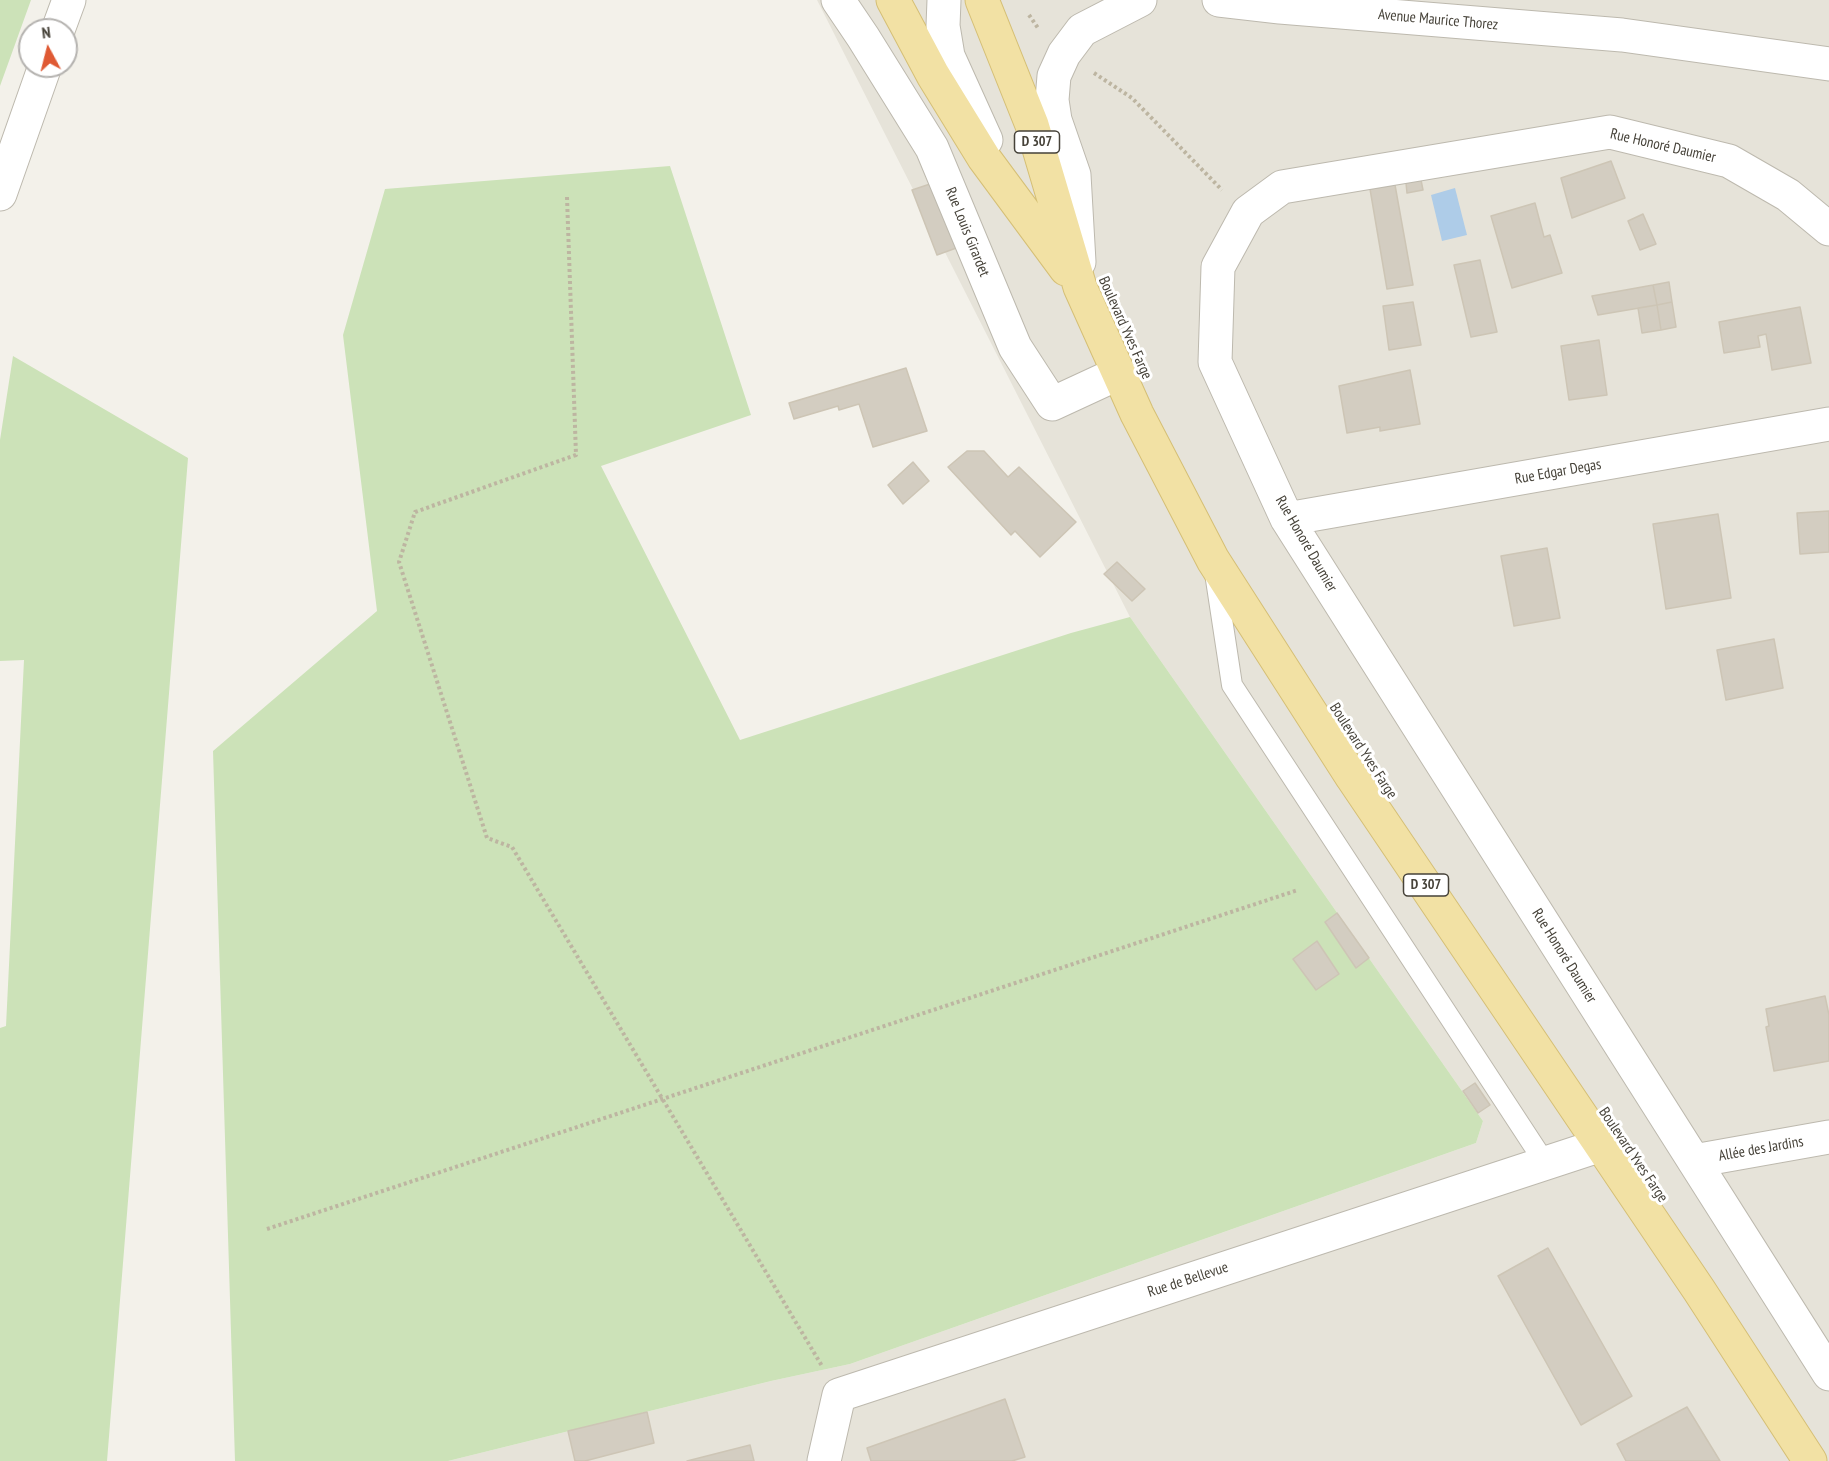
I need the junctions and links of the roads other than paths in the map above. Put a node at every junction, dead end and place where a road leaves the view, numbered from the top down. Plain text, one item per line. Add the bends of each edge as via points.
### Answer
1 (69, 0) edge
2 (838, 0) edge
3 (893, 0) edge
4 (944, 0) edge
5 (982, 0) edge
6 (1140, 0) edge
7 (1219, 0) edge
8 (1458, 0) edge
9 (62, 18) edge
10 (1622, 35) junction
11 (1829, 64) edge
12 (41, 78) edge
13 (1007, 188) junction
14 (0, 194) edge
15 (1829, 229) edge
16 (1080, 287) junction
17 (1119, 373) junction
18 (1829, 424) edge
19 (1287, 519) junction
20 (1213, 560) junction
21 (1829, 1137) edge
22 (1601, 1145) junction
23 (1694, 1161) junction
24 (1545, 1163) junction
25 (1829, 1374) edge
26 (824, 1461) edge
27 (1810, 1461) edge

1 - 9 street
2 - 17 street, Rue Louis Girardet via 932,148 1015,347 1052,404
3 - 13 main road, Boulevard Yves Farge / D 307 via 933,75
4 - 13 street via 948,56
5 - 16 main road, Boulevard Yves Farge / D 307 via 1032,125
6 - 16 street via 1082,30 1054,76 1055,120 1074,175
7 - 10 street, Avenue Maurice Thorez
8 - 10 street, Avenue Maurice Thorez
10 - 11 street, Avenue Maurice Thorez
12 - 14 street
13 - 16 main road, Boulevard Yves Farge / D 307
15 - 19 street, Rue Honoré Daumier via 1788,195 1729,161 1610,132 1282,187 1248,212 1218,267 1215,362
16 - 17 main road, Boulevard Yves Farge / D 307
17 - 20 main road, Boulevard Yves Farge / D 307
18 - 19 street, Rue Edgar Degas
19 - 23 street, Rue Honoré Daumier
20 - 22 main road, Boulevard Yves Farge / D 307 via 1352,777
20 - 24 lane via 1232,685
21 - 23 street, Allée des Jardins
22 - 24 street, Rue de Bellevue
22 - 27 main road, Boulevard Yves Farge / D 307
23 - 25 street, Rue Honoré Daumier
24 - 26 street, Rue de Bellevue via 839,1395

